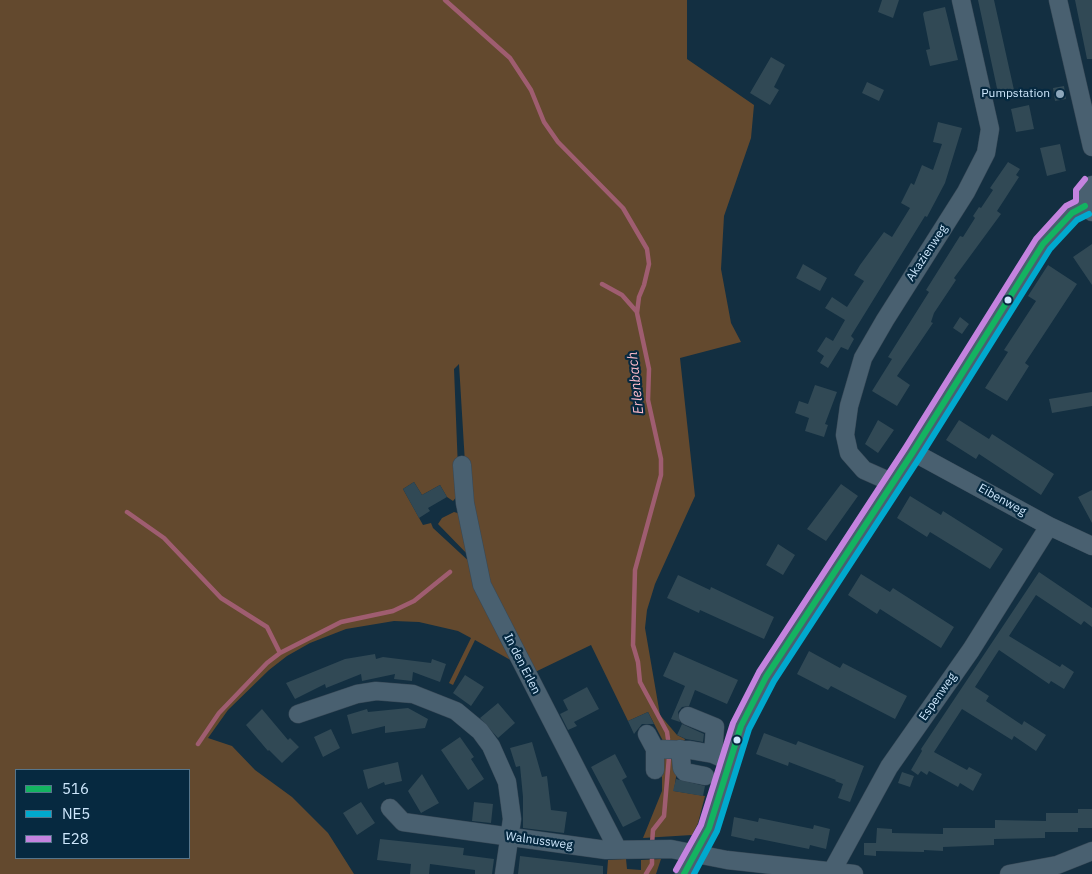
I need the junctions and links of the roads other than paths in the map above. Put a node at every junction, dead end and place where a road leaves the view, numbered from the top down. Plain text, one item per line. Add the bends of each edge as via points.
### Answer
1 (961, 0) edge
2 (1058, 0) edge
3 (1092, 147) edge
4 (1092, 185) edge
5 (1088, 209) edge
6 (913, 452) junction
7 (462, 465) dead end
8 (891, 482) junction
9 (1049, 526) junction
10 (1092, 546) edge
11 (298, 714) dead end
12 (688, 716) dead end
13 (680, 749) junction
14 (713, 754) junction
15 (729, 761) junction
16 (655, 770) dead end
17 (705, 776) dead end
18 (390, 808) dead end
19 (509, 837) junction
20 (618, 850) junction
21 (1092, 851) edge
22 (695, 854) junction
23 (1068, 868) edge
24 (832, 871) junction
25 (504, 874) edge
26 (684, 874) edge
27 (854, 874) edge
28 (1009, 874) edge

1 - 8 street, Akazienweg via 990,129 986,153 966,192 864,358 849,406 845,435 850,453 864,470
2 - 3 street
4 - 5 street via 1084,194
5 - 6 street via 1072,213 1043,244
6 - 8 street
6 - 9 street, Eibenweg
7 - 20 street, In den Erlen via 465,503 482,585
8 - 15 street via 766,677 741,726
9 - 10 street, Eibenweg
9 - 24 street, Espenweg via 971,650 889,767
11 - 19 street via 376,691 413,694 456,712 480,731 491,746 507,782 512,809
12 - 14 street via 715,727
13 - 14 street
13 - 16 street via 651,741
13 - 17 street via 685,772
14 - 15 street
15 - 22 street via 709,828
18 - 19 street, Walnussweg via 403,822
19 - 20 street, Walnussweg
19 - 25 street
20 - 22 street, Walnussweg via 662,848
21 - 23 street
22 - 24 street, Walnussweg
22 - 26 street
23 - 28 street
24 - 27 street, Walnussweg

